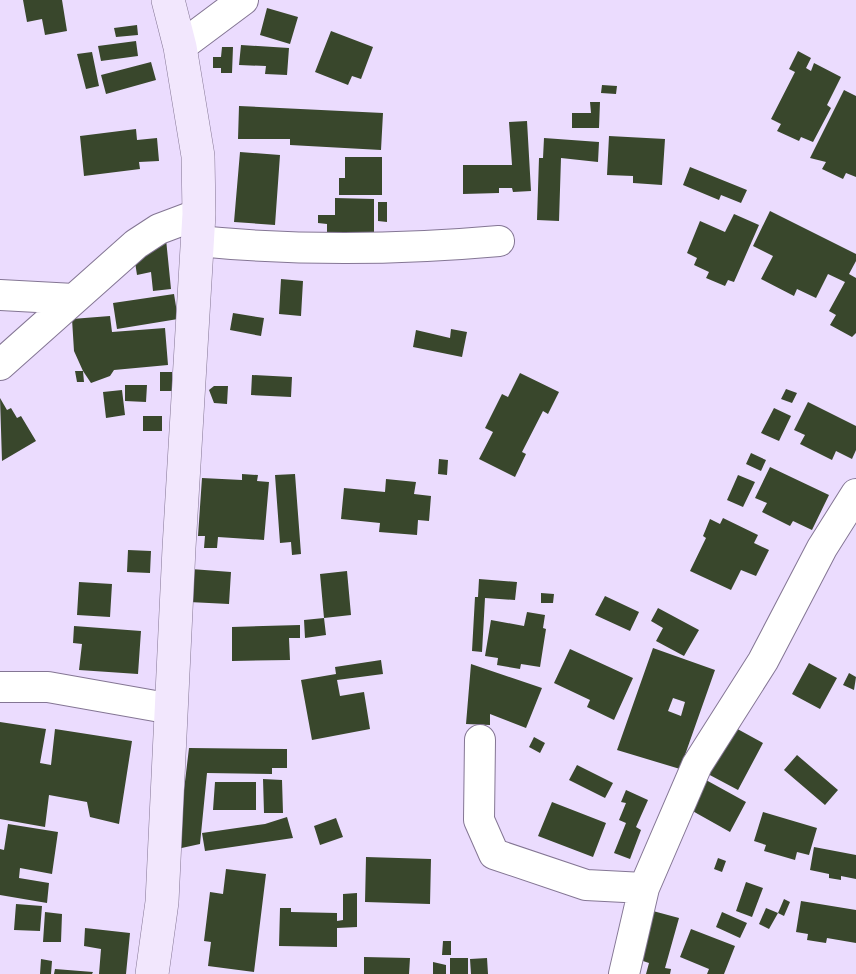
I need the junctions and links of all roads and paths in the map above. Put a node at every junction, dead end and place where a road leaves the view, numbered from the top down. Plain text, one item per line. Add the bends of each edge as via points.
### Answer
1 (168, 0) edge
2 (243, 0) edge
3 (180, 47) junction
4 (199, 227) junction
5 (499, 241) dead end
6 (0, 295) edge
7 (74, 299) junction
8 (0, 365) edge
9 (856, 494) edge
10 (0, 687) edge
11 (172, 709) junction
12 (480, 740) dead end
13 (644, 888) junction
14 (152, 974) edge
15 (624, 974) edge

1 - 3 street
2 - 3 street
3 - 4 street via 198,156
4 - 5 street via 275,248 435,247
4 - 7 street via 159,229 136,244
4 - 11 street
6 - 7 street
7 - 8 street
9 - 13 street via 822,548 763,661 697,765
10 - 11 street via 48,687
11 - 14 street via 162,902
12 - 13 street via 479,820 494,854 586,885
13 - 15 street

